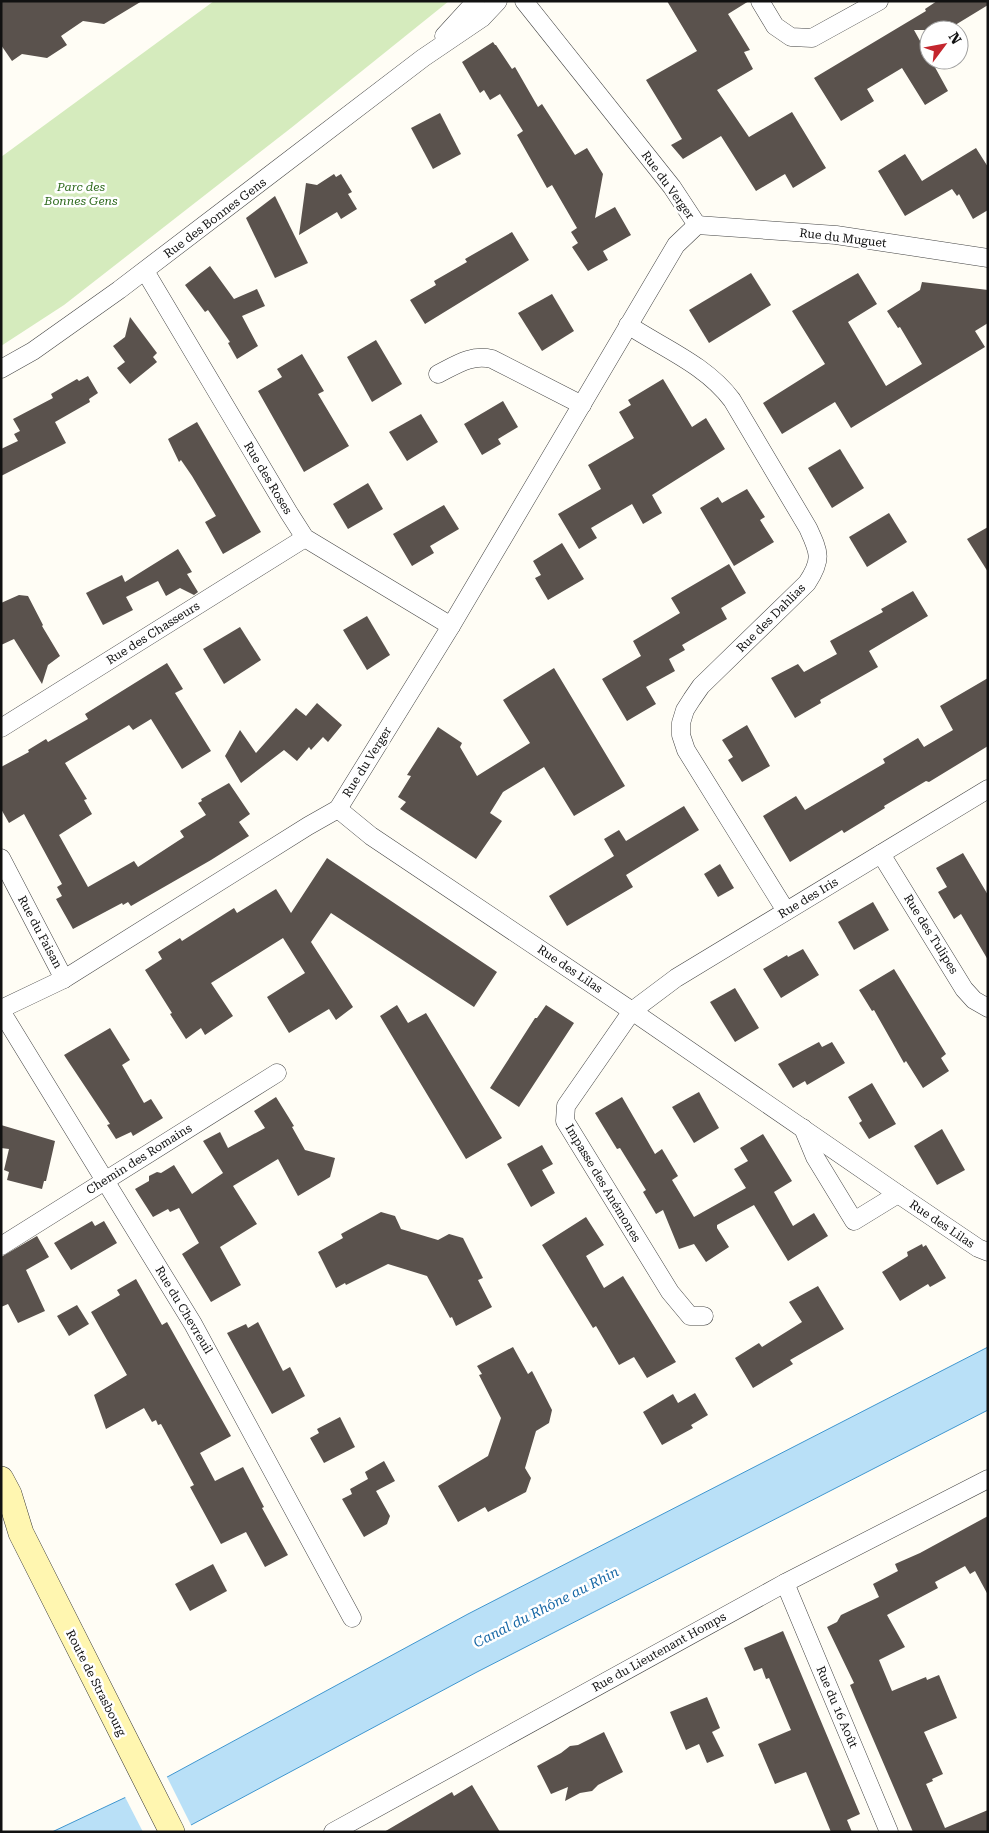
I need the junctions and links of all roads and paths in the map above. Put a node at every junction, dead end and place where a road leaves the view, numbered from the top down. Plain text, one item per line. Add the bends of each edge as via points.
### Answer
1 (476, 1) edge
2 (498, 1) edge
3 (524, 1) edge
4 (760, 1) edge
5 (878, 1) edge
6 (423, 58) junction
7 (697, 225) junction
8 (988, 258) edge
9 (145, 271) junction
10 (628, 325) junction
11 (1, 369) edge
12 (438, 374) dead end
13 (582, 405) junction
14 (305, 538) junction
15 (451, 626) junction
16 (1, 728) edge
17 (988, 789) edge
18 (338, 809) junction
19 (881, 854) junction
20 (1, 858) edge
21 (786, 911) junction
22 (64, 979) junction
23 (988, 1008) edge
24 (1, 1010) edge
25 (632, 1011) junction
26 (277, 1073) dead end
27 (802, 1128) junction
28 (106, 1180) junction
29 (898, 1194) junction
30 (1, 1246) edge
31 (988, 1252) edge
32 (704, 1316) dead end
33 (1, 1479) edge
34 (988, 1479) edge
35 (1, 1506) edge
36 (21, 1533) junction
37 (785, 1583) junction
38 (352, 1618) dead end
39 (172, 1832) edge
40 (333, 1832) edge
41 (889, 1832) edge

1 - 6 street, Rue des Bonnes Gens
2 - 6 street, Rue des Bonnes Gens via 482,18
3 - 7 street, Rue du Verger via 672,188
4 - 5 street via 775,26 791,37 812,38
6 - 9 street, Rue des Bonnes Gens
7 - 8 street, Rue du Muguet via 836,234
7 - 10 street, Rue du Verger via 676,245
9 - 11 street, Rue des Bonnes Gens via 33,351
9 - 14 street, Rue des Roses
10 - 13 street, Rue du Verger
10 - 21 street, Rue des Dahlias via 700,369 724,389 798,510 819,557 816,570 807,583 701,686 685,710 681,723 686,750
12 - 13 street via 471,358 487,358
13 - 15 street, Rue du Verger
14 - 15 street, Rue des Roses
14 - 16 street, Rue des Chasseurs
15 - 18 street, Rue du Verger
17 - 19 street, Rue des Iris
18 - 22 street, Rue du Verger
18 - 25 street, Rue des Lilas via 371,836
19 - 21 street, Rue des Iris
19 - 23 street, Rue des Tulipes via 964,989
20 - 22 street, Rue du Faisan
21 - 25 street, Rue des Iris via 676,978
22 - 24 street, Rue du Verger
24 - 28 street, Rue du Chevreuil
25 - 27 street, Rue des Lilas
25 - 32 street, Impasse des Anémones via 566,1106 565,1121 676,1300 690,1316
26 - 28 street, Chemin des Romains
27 - 29 street, Rue des Lilas
27 - 29 street, Rue des Lilas via 815,1157 854,1221
28 - 30 street, Chemin des Romains
28 - 38 street, Rue du Chevreuil via 198,1332
29 - 31 street, Rue des Lilas
33 - 36 main road
34 - 37 street, Rue du Lieutenant Homps
35 - 36 main road
36 - 39 main road, Route de Strasbourg
37 - 40 street, Rue du Lieutenant Homps
37 - 41 street, Rue du 16 Août

